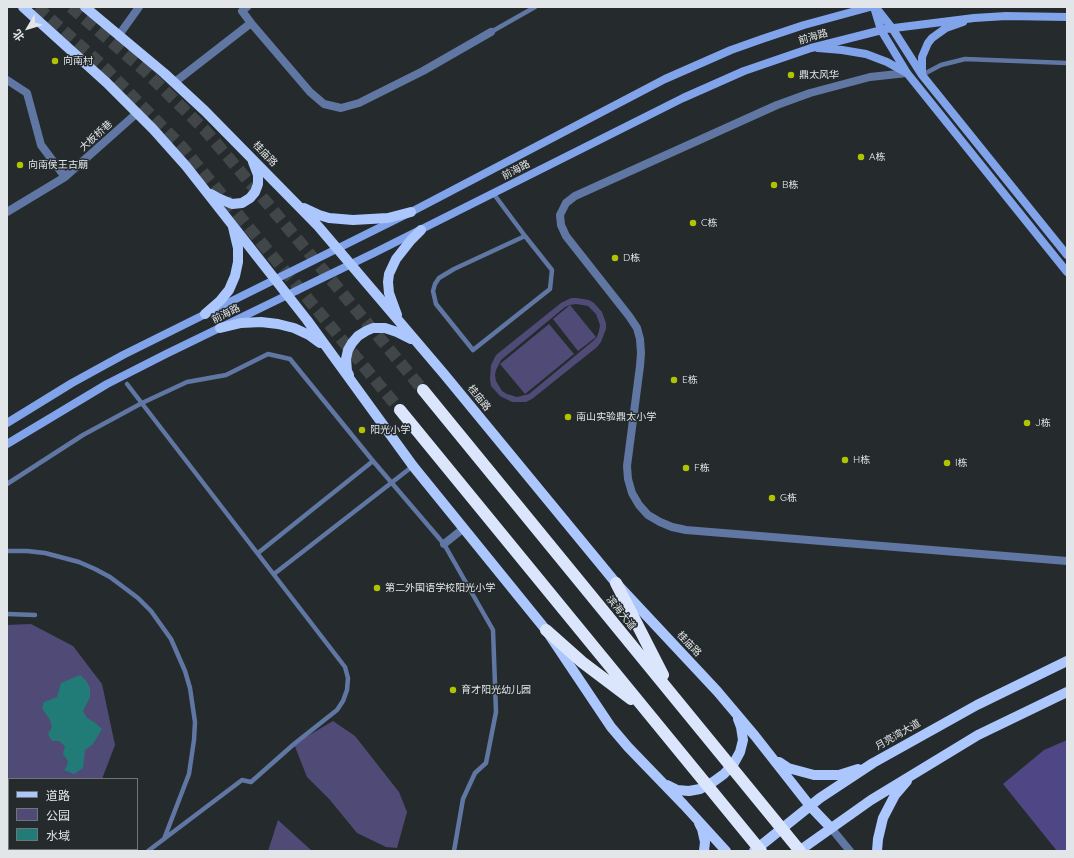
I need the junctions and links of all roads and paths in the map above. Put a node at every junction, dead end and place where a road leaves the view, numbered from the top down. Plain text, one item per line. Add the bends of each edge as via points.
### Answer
1 (23, 7) edge
2 (85, 7) edge
3 (139, 7) edge
4 (247, 7) edge
5 (535, 7) edge
6 (870, 7) edge
7 (874, 7) edge
8 (1067, 16) edge
9 (974, 18) junction
10 (251, 23) junction
11 (892, 28) junction
12 (881, 30) junction
13 (491, 32) joint
14 (118, 35) junction
15 (811, 48) junction
16 (1067, 63) edge
17 (906, 73) junction
18 (922, 75) junction
19 (7, 80) edge
20 (175, 82) junction
21 (137, 112) junction
22 (249, 155) junction
23 (65, 177) junction
24 (206, 190) junction
25 (493, 193) junction
26 (294, 201) junction
27 (7, 212) edge
28 (411, 212) junction
29 (227, 217) junction
30 (421, 230) junction
31 (526, 236) junction
32 (338, 249) junction
33 (1067, 255) edge
34 (351, 264) junction
35 (1067, 272) edge
36 (276, 279) junction
37 (288, 295) junction
38 (205, 314) junction
39 (220, 328) junction
40 (405, 329) junction
41 (415, 341) junction
42 (334, 357) junction
43 (127, 384) dead end
44 (354, 385) junction
45 (423, 390) tunnel mouth
46 (142, 403) junction
47 (400, 410) tunnel mouth
48 (7, 423) edge
49 (7, 444) edge
50 (373, 461) junction
51 (413, 466) junction
52 (392, 483) junction
53 (7, 484) edge
54 (464, 528) junction
55 (444, 544) junction
56 (7, 551) edge
57 (258, 553) junction
58 (1067, 561) edge
59 (274, 574) junction
60 (616, 583) junction
61 (7, 614) edge
62 (36, 615) dead end
63 (546, 630) junction
64 (1067, 662) edge
65 (1067, 692) edge
66 (677, 700) junction
67 (737, 714) junction
68 (653, 718) junction
69 (767, 751) junction
70 (872, 763) junction
71 (914, 773) junction
72 (665, 785) junction
73 (810, 806) junction
74 (695, 816) junction
75 (830, 828) junction
76 (164, 839) junction
77 (148, 851) edge
78 (454, 851) edge
79 (704, 851) edge
80 (726, 851) edge
81 (754, 851) edge
82 (761, 851) edge
83 (799, 851) edge
84 (850, 851) edge
85 (877, 851) edge

1 - 21 main road
2 - 14 main road, 桂庙路
3 - 14 street
4 - 10 street via 242,11
5 - 13 lane
6 - 28 main road, 前海路 via 804,25 730,50 666,79
7 - 11 main road
7 - 12 main road
8 - 9 main road, 前海路
9 - 11 main road, 前海路
9 - 18 main road via 946,28 932,38 922,57
10 - 13 street via 310,92 324,104 341,108 359,103 423,71
10 - 20 street
11 - 12 main road, 前海路
11 - 18 main road
12 - 15 main road, 前海路
12 - 17 main road
14 - 20 main road, 桂庙路
15 - 17 main road via 866,54
15 - 25 main road, 前海路 via 744,71 683,98
16 - 18 lane via 965,59 941,65
17 - 35 main road
17 - 58 street via 870,76 778,105 575,196 566,203 560,215 566,236 629,316 637,328 640,339 640,366 627,466 632,493 648,515 672,527 686,530
18 - 33 main road
19 - 23 street via 28,93 41,145
20 - 22 main road, 桂庙路
21 - 23 street, 大板桥巷
21 - 24 main road
22 - 24 main road via 258,175 258,184 250,198 242,203 232,204
22 - 26 main road, 桂庙路
23 - 27 street, 大板桥巷
24 - 29 main road
25 - 30 main road, 前海路
25 - 31 lane
26 - 28 main road via 318,215 341,220 388,218
26 - 32 main road, 桂庙路
28 - 32 main road, 前海路
29 - 36 main road
29 - 38 main road via 235,232 238,248 237,269 229,290
30 - 34 main road, 前海路
30 - 40 main road via 396,259 388,282 392,304
31 - 31 lane via 454,269 439,278 435,284 433,291 436,304 473,350 550,289 552,270
32 - 34 main road, 桂庙路
32 - 36 main road, 前海路
34 - 37 main road, 前海路
34 - 40 main road, 桂庙路
36 - 37 main road
36 - 38 main road, 前海路
37 - 39 main road, 前海路
37 - 42 main road
38 - 48 main road, 前海路 via 72,383
39 - 42 main road via 261,322 294,328 309,335
39 - 49 main road, 前海路 via 107,384
40 - 41 main road, 桂庙路
41 - 44 main road via 385,328 373,328 358,336 348,350 346,359 347,371
41 - 60 main road, 桂庙路
42 - 44 main road
43 - 46 lane
44 - 51 main road
45 - 66 highway, 滨海大道
46 - 50 lane via 187,382 226,375 268,354 290,359
46 - 53 lane via 83,435
46 - 57 lane
47 - 68 highway
50 - 52 lane
50 - 57 lane
51 - 52 lane
51 - 54 main road
52 - 55 lane
52 - 59 lane
54 - 55 street
54 - 63 main road
55 - 78 lane via 493,630 496,712 486,763 475,774 463,798
56 - 76 lane via 45,553 95,569 115,580 138,598 171,639 190,688 194,711 194,740 189,774
57 - 59 lane
59 - 76 lane via 345,667 348,684 343,701 337,710 251,782 242,780
60 - 66 highway
60 - 67 main road, 桂庙路
61 - 62 lane
63 - 68 highway
63 - 72 main road via 612,727
64 - 70 main road, 月亮湾大道 via 977,705
65 - 71 main road via 978,735
66 - 83 highway, 滨海大道
67 - 69 main road, 桂庙路
67 - 72 main road via 743,740 734,763 724,774 700,789 677,790
68 - 82 highway
69 - 70 main road via 788,768 814,775 839,775
69 - 73 main road, 桂庙路
70 - 73 main road, 月亮湾大道
71 - 75 main road
71 - 85 main road via 895,796 883,818
72 - 74 main road
73 - 75 main road, 桂庙路
73 - 81 main road, 月亮湾大道
74 - 79 main road via 702,829
74 - 80 main road
75 - 83 main road
75 - 84 street
76 - 77 lane

